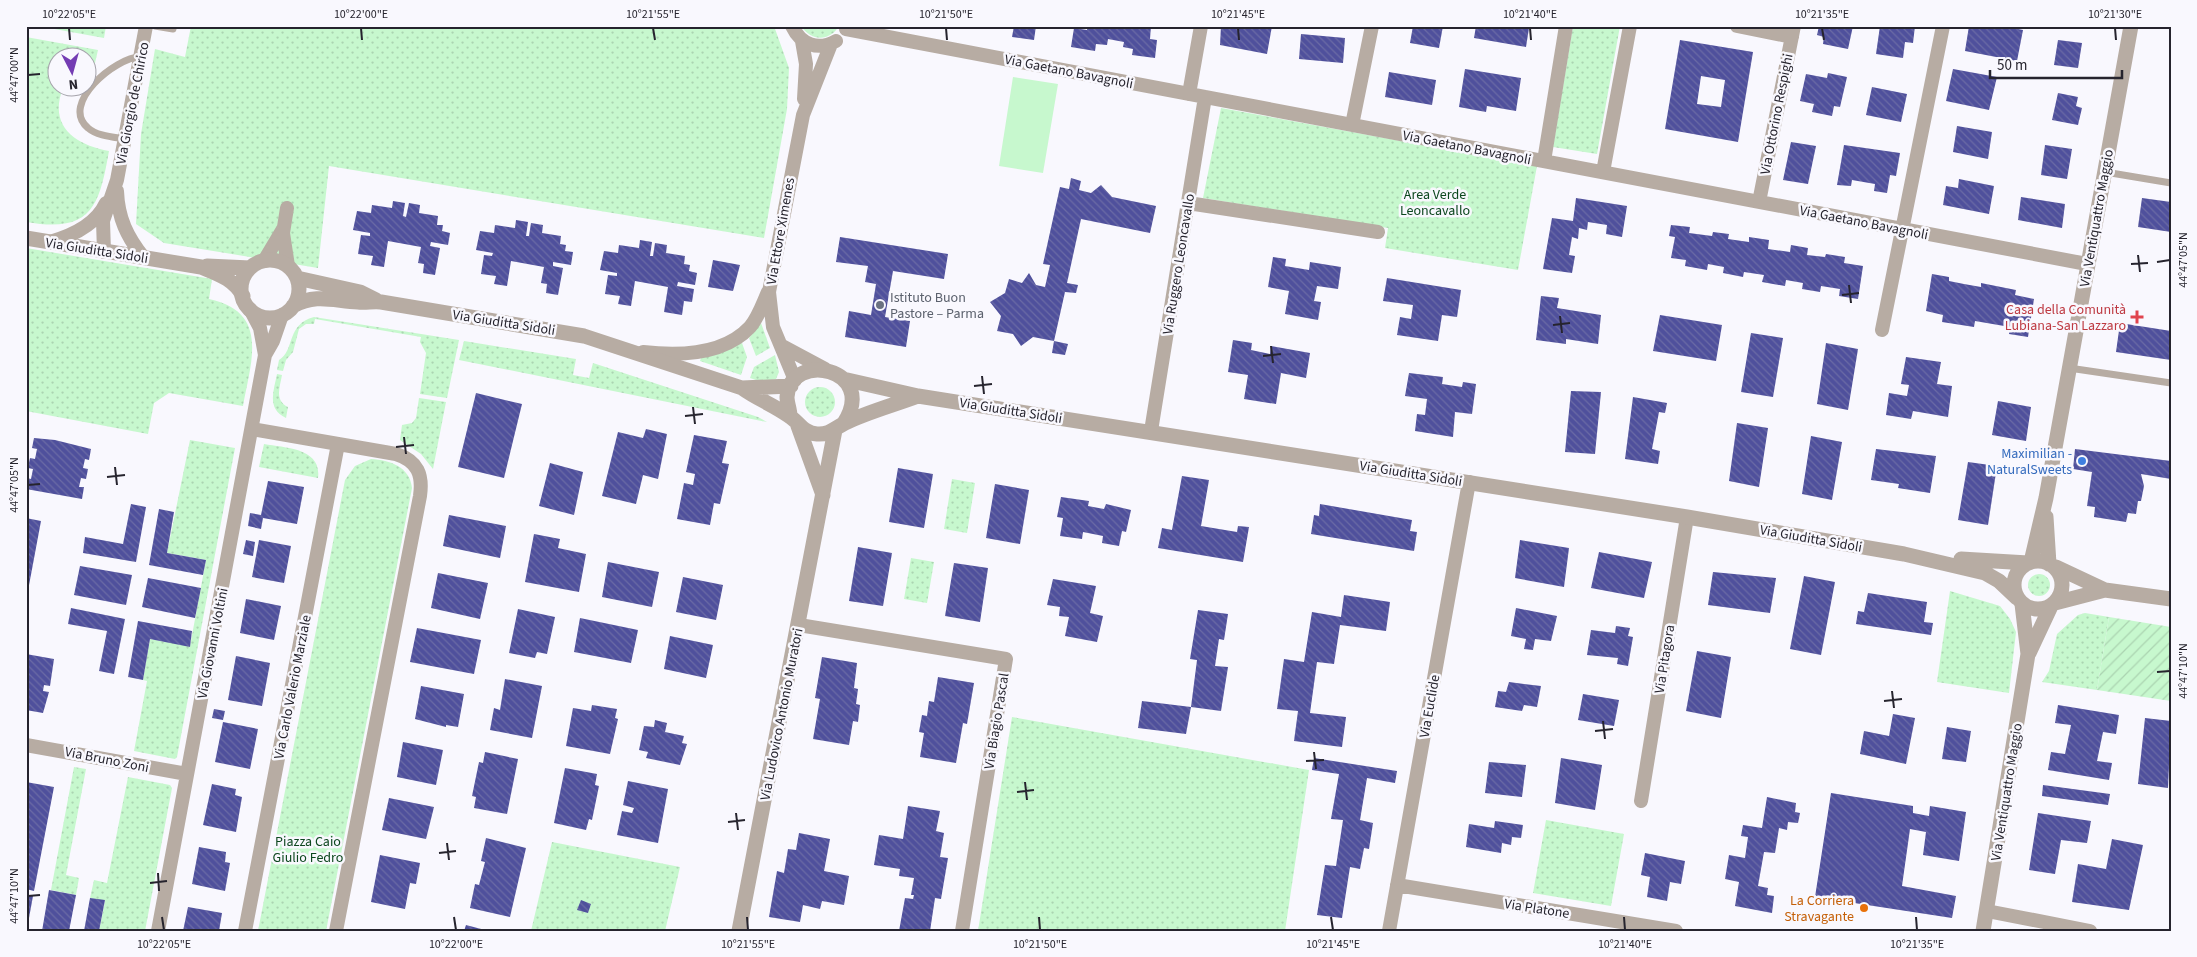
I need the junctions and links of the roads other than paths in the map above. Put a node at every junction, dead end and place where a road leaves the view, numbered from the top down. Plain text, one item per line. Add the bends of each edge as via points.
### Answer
1 (146, 26) edge
2 (155, 26) edge
3 (792, 26) edge
4 (1201, 26) edge
5 (1372, 26) edge
6 (1566, 26) edge
7 (1630, 26) edge
8 (1737, 26) edge
9 (1943, 26) edge
10 (2131, 26) edge
11 (846, 28) edge
12 (173, 29) dead end
13 (1793, 31) edge
14 (802, 40) junction
15 (831, 44) junction
16 (140, 57) junction
17 (1189, 94) junction
18 (1205, 97) junction
19 (803, 115) junction
20 (1352, 125) junction
21 (125, 139) junction
22 (1544, 161) junction
23 (1603, 172) junction
24 (2104, 172) junction
25 (117, 180) junction
26 (2171, 183) edge
27 (1759, 202) junction
28 (1188, 203) junction
29 (287, 208) dead end
30 (283, 229) junction
31 (1904, 229) junction
32 (1378, 232) dead end
33 (26, 238) edge
34 (50, 242) junction
35 (104, 252) junction
36 (144, 258) junction
37 (264, 261) junction
38 (2087, 264) junction
39 (198, 267) junction
40 (250, 268) junction
41 (293, 272) junction
42 (770, 287) junction
43 (385, 302) junction
44 (246, 303) junction
45 (288, 310) junction
46 (1882, 330) dead end
47 (782, 346) junction
48 (622, 348) junction
49 (266, 355) junction
50 (2069, 368) junction
51 (825, 369) junction
52 (843, 379) junction
53 (793, 383) junction
54 (2171, 383) edge
55 (742, 388) junction
56 (918, 396) junction
57 (794, 421) junction
58 (840, 427) junction
59 (252, 429) junction
60 (1152, 431) junction
61 (338, 444) junction
62 (1469, 482) junction
63 (824, 498) junction
64 (2046, 498) junction
65 (1687, 517) junction
66 (1904, 554) junction
67 (2030, 562) junction
68 (2051, 564) junction
69 (2104, 590) junction
70 (2171, 600) edge
71 (2020, 601) junction
72 (2053, 604) junction
73 (798, 625) junction
74 (2028, 654) junction
75 (26, 744) edge
76 (187, 774) junction
77 (1642, 801) dead end
78 (1397, 885) junction
79 (1987, 911) junction
80 (158, 931) edge
81 (245, 931) edge
82 (336, 931) edge
83 (739, 931) edge
84 (962, 931) edge
85 (1389, 931) edge
86 (1676, 931) edge
87 (1983, 931) edge
88 (2090, 931) edge

1 - 16 street, Via Giorgio de Chirico
2 - 12 lane
3 - 14 street, Via Ettore Ximenes
4 - 17 street
5 - 20 street
6 - 22 street
7 - 23 street
8 - 13 street
9 - 31 street
10 - 24 street, Via Ventiquattro Maggio
11 - 15 street, Via Ettore Ximenes
11 - 17 street, Via Gaetano Bavagnoli
13 - 27 street, Via Ottorino Respighi
14 - 15 street via 816,46
14 - 19 street, Via Ettore Ximenes via 806,64
15 - 19 street, Via Ettore Ximenes
16 - 21 street, Via Giorgio de Chirico
16 - 21 lane via 129,58 104,74 87,91 81,107 82,121 88,128
17 - 18 street, Via Gaetano Bavagnoli
18 - 20 street, Via Gaetano Bavagnoli
18 - 28 street, Via Ruggero Leoncavallo
19 - 42 street, Via Ettore Ximenes
20 - 22 street, Via Gaetano Bavagnoli
21 - 25 street, Via Giorgio de Chirico
22 - 23 street, Via Gaetano Bavagnoli
23 - 27 street, Via Gaetano Bavagnoli
24 - 26 lane
24 - 38 street, Via Ventiquattro Maggio
25 - 34 street, Via Giorgio de Chirico via 104,208 89,223 71,236
25 - 35 street via 116,222
25 - 36 street, Via Giorgio de Chirico via 118,210 126,233
27 - 31 street, Via Gaetano Bavagnoli
28 - 32 street
28 - 60 street, Via Ruggero Leoncavallo
29 - 30 street
30 - 37 street
30 - 41 street
31 - 38 street, Via Gaetano Bavagnoli
31 - 46 street
33 - 34 street, Via Giuditta Sidoli
34 - 35 street, Via Giuditta Sidoli
35 - 36 street, Via Giuditta Sidoli
36 - 39 street, Via Giuditta Sidoli
37 - 40 street
37 - 41 street, Via Giuditta Sidoli via 273,260
38 - 50 street, Via Ventiquattro Maggio
39 - 40 street, Via Giuditta Sidoli
39 - 44 street, Via Giuditta Sidoli via 227,279 238,288
40 - 44 street via 243,281
41 - 43 street, Via Giuditta Sidoli
41 - 45 street via 299,290
42 - 47 street, Via Ettore Ximenes via 771,322
42 - 48 street, Via Giuditta Sidoli via 751,325 726,343 683,354 645,353
43 - 45 street, Via Giuditta Sidoli via 320,297 308,299
43 - 48 street, Via Giuditta Sidoli via 566,332
44 - 45 street, Via Giuditta Sidoli via 264,317
44 - 49 street, Via Giovanni Voltini via 260,328
45 - 49 street, Via Giovanni Voltini
47 - 51 street
47 - 53 street, Via Ettore Ximenes
48 - 55 street, Via Giuditta Sidoli
49 - 59 street, Via Giovanni Voltini
50 - 54 lane
50 - 64 street, Via Ventiquattro Maggio
51 - 52 street, Via Giuditta Sidoli
51 - 53 street, Via Giuditta Sidoli via 813,369
52 - 56 street, Via Giuditta Sidoli
52 - 58 street via 852,395 852,406
53 - 55 street, Via Giuditta Sidoli
53 - 57 street via 787,396
55 - 57 street, Via Giuditta Sidoli
56 - 58 street, Via Giuditta Sidoli
56 - 60 street, Via Giuditta Sidoli
57 - 58 street, Via Giuditta Sidoli via 808,432 818,434
57 - 63 street
58 - 63 street, Via Ludovico Antonio Muratori
59 - 61 street
59 - 76 street, Via Giovanni Voltini
60 - 62 street, Via Giuditta Sidoli
61 - 81 street, Via Carlo Valerio Marziale
61 - 82 street via 402,456 417,467 422,478
62 - 65 street, Via Giuditta Sidoli
62 - 78 street, Via Euclide
63 - 73 street, Via Ludovico Antonio Muratori
64 - 67 street, Via Ventiquattro Maggio
64 - 68 street, Via Ventiquattro Maggio
65 - 66 street, Via Giuditta Sidoli
65 - 77 street, Via Pitagora
66 - 67 street, Via Giuditta Sidoli
66 - 71 street, Via Giuditta Sidoli via 1985,573
67 - 68 street, Via Giuditta Sidoli
67 - 71 street via 2016,574 2014,582
68 - 69 street, Via Giuditta Sidoli
68 - 72 street via 2058,571 2062,586 2061,594
69 - 70 street, Via Giuditta Sidoli
69 - 72 street, Via Giuditta Sidoli
71 - 72 street, Via Giuditta Sidoli via 2036,610
71 - 74 street, Via Ventiquattro Maggio
72 - 74 street, Via Ventiquattro Maggio
73 - 83 street, Via Ludovico Antonio Muratori
73 - 84 street, Via Biagio Pascal via 1006,659
74 - 79 street, Via Ventiquattro Maggio
75 - 76 street, Via Bruno Zoni
76 - 80 street, Via Giovanni Voltini
78 - 85 street, Via Euclide
78 - 86 street, Via Platone
79 - 87 street, Via Ventiquattro Maggio
79 - 88 street

